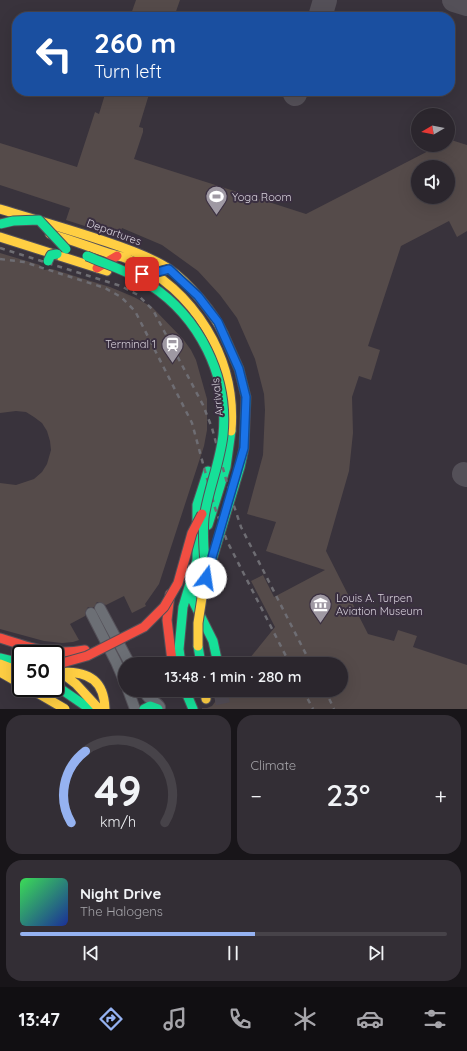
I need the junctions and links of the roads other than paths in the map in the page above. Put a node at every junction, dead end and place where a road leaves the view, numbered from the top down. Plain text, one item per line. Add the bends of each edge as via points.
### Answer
1 (0, 209) edge
2 (0, 217) edge
3 (39, 220) junction
4 (0, 224) edge
5 (0, 232) edge
6 (0, 237) edge
7 (34, 239) junction
8 (66, 249) junction
9 (87, 256) junction
10 (117, 256) junction
11 (97, 268) junction
12 (169, 269) junction
13 (133, 275) junction
14 (230, 442) junction
15 (213, 453) junction
16 (201, 507) junction
17 (197, 560) junction
18 (206, 578) junction
19 (171, 586) junction
20 (188, 591) junction
21 (138, 623) dead end
22 (0, 638) edge
23 (0, 644) edge
24 (12, 648) edge
25 (85, 650) dead end
26 (126, 657) edge
27 (172, 657) edge
28 (180, 657) edge
29 (200, 657) edge
30 (216, 657) edge
31 (0, 658) edge
32 (12, 661) edge
33 (64, 662) edge
34 (0, 664) edge
35 (118, 667) edge
36 (12, 669) edge
37 (64, 671) edge
38 (0, 672) edge
39 (64, 674) edge
40 (0, 676) edge
41 (10, 678) joint
42 (64, 690) edge
43 (40, 697) edge
44 (45, 697) edge
45 (131, 697) edge
46 (148, 697) edge
47 (189, 697) edge
48 (46, 709) edge
49 (66, 709) edge
50 (90, 709) edge
51 (99, 709) edge
52 (105, 709) edge
53 (135, 709) edge
54 (144, 709) edge
55 (160, 709) edge
56 (194, 709) edge

1 - 3 main road, Departures
2 - 10 main road, Arrivals
3 - 4 main road, bridge
3 - 8 main road, bridge
3 - 12 main road, Departures, bridge via 133,251
5 - 7 main road, Departures
6 - 11 main road, Arrivals
7 - 8 main road, Departures
7 - 9 main road, bridge via 47,250 48,264 51,255
8 - 9 main road, Departures
9 - 13 main road, Departures, bridge
10 - 11 main road
10 - 14 main road, Arrivals via 128,259 175,289 196,311 213,337 227,373 232,407
11 - 15 main road, Arrivals via 135,283 167,304 178,315 201,349 212,377 218,404
12 - 13 main road, bridge
12 - 18 main road, Departures, bridge via 198,296 218,322 239,369 246,397 244,448
13 - 16 main road, Departures, bridge via 150,285 182,312 202,339 219,378 224,414 223,436
14 - 15 main road
14 - 17 main road, Arrivals via 222,486
15 - 16 main road, Arrivals
16 - 17 main road, Arrivals
16 - 18 main road, Departures, bridge
16 - 19 main road
16 - 33 main road, bridge via 178,583 164,607 144,627 87,656
17 - 20 main road, Arrivals
18 - 29 main road, Departures, bridge via 198,623
19 - 21 main road via 154,611
19 - 27 main road via 167,620
20 - 28 main road, Arrivals via 183,607
20 - 30 main road via 213,641
22 - 25 main road via 54,654
23 - 24 main road
26 - 35 street via 96,610
31 - 32 main road
34 - 36 main road
37 - 52 main road via 77,672 93,679 101,687
38 - 41 main road
39 - 51 main road
40 - 41 main road
42 - 50 main road
43 - 48 main road
44 - 49 main road, bridge
45 - 53 street
46 - 55 street via 158,703
47 - 56 main road
54 - 55 main road via 150,706

